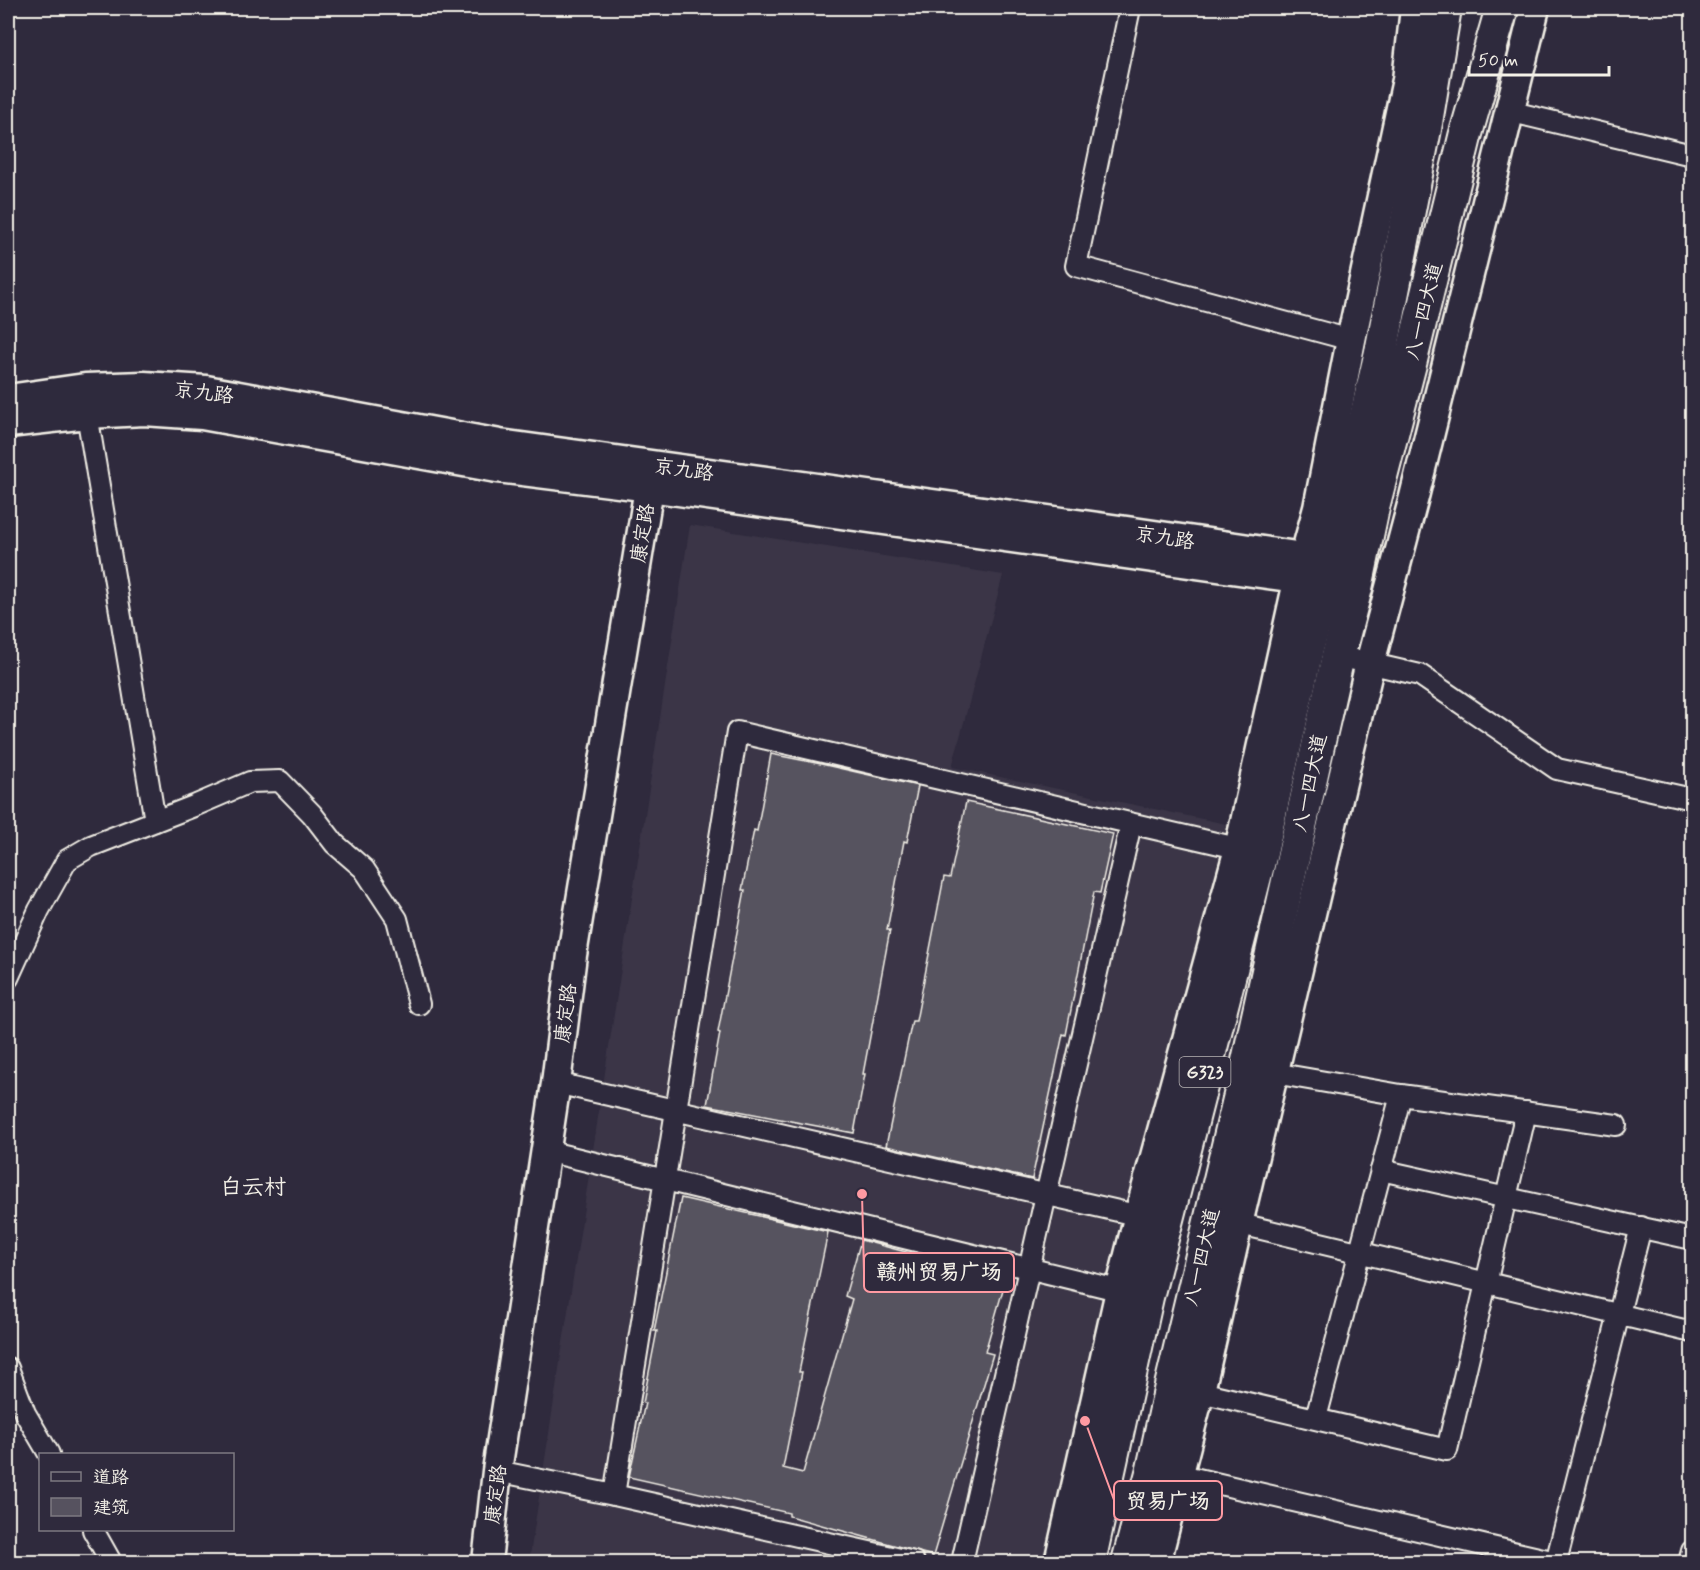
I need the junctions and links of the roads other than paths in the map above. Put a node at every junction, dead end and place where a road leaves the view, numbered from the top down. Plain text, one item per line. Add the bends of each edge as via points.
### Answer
1 (1130, 8) edge
2 (1415, 8) edge
3 (1445, 8) edge
4 (1455, 8) edge
5 (1494, 8) edge
6 (1502, 8) edge
7 (1534, 8) edge
8 (1508, 111) junction
9 (1425, 129) junction
10 (1465, 137) junction
11 (1692, 155) edge
12 (1351, 340) junction
13 (8, 379) edge
14 (8, 399) edge
15 (86, 401) junction
16 (8, 423) edge
17 (651, 476) junction
18 (1330, 572) junction
19 (1338, 656) junction
20 (1370, 663) junction
21 (1692, 799) edge
22 (155, 821) junction
23 (1131, 824) junction
24 (1250, 851) junction
25 (8, 978) edge
26 (419, 1004) dead end
27 (1260, 1071) junction
28 (556, 1083) junction
29 (1401, 1095) junction
30 (677, 1110) junction
31 (1526, 1112) junction
32 (1616, 1125) dead end
33 (546, 1151) junction
34 (1382, 1170) junction
35 (665, 1179) junction
36 (1047, 1194) junction
37 (1506, 1197) junction
38 (1153, 1219) junction
39 (1224, 1220) junction
40 (1641, 1227) junction
41 (1692, 1239) edge
42 (1359, 1253) junction
43 (1029, 1270) junction
44 (1486, 1283) junction
45 (1134, 1294) junction
46 (1619, 1315) junction
47 (1692, 1332) edge
48 (8, 1368) edge
49 (1185, 1389) junction
50 (1316, 1418) junction
51 (48, 1453) edge
52 (497, 1472) junction
53 (1166, 1472) junction
54 (614, 1495) junction
55 (94, 1531) edge
56 (1692, 1551) edge
57 (111, 1563) edge
58 (487, 1563) edge
59 (914, 1563) edge
60 (962, 1563) edge
61 (1059, 1563) edge
62 (1089, 1563) edge
63 (1128, 1563) edge
64 (1156, 1563) edge
65 (1689, 1563) edge

1 - 12 street via 1076,266
2 - 12 street via 1407,80
3 - 9 main road, 八一四大道
4 - 9 main road
5 - 10 main road
6 - 10 main road, 八一四大道
7 - 8 street
8 - 11 street
8 - 20 street
9 - 18 main road, 八一四大道 via 1381,352
10 - 18 main road, 八一四大道 via 1373,507
12 - 18 street via 1318,508
13 - 15 street via 50,386
14 - 15 street, 京九路
15 - 16 street, 京九路
15 - 17 street, 京九路 via 202,415 497,468
15 - 22 street
17 - 18 street, 京九路
17 - 28 street, 康定路 via 572,955
18 - 19 main road, 八一四大道 / G323
18 - 24 main road, 八一四大道 / G323
19 - 20 street
19 - 27 main road, 八一四大道 / G323
20 - 21 street via 1420,675 1557,769
20 - 27 street
22 - 25 street via 91,846 68,860 39,910
22 - 26 street via 250,782 280,781 335,844 364,869 397,919
23 - 24 street
23 - 30 street via 737,732
23 - 36 street
24 - 38 main road, 八一四大道 / G323
27 - 29 street
27 - 39 main road, 八一四大道 / G323
28 - 30 street
28 - 33 street, 康定路
29 - 31 street
29 - 34 street
30 - 35 street
30 - 36 street
31 - 32 street
31 - 37 street
33 - 35 street
33 - 52 street, 康定路
34 - 37 street
34 - 42 street
35 - 43 street
35 - 54 street
36 - 38 street
36 - 43 street
37 - 40 street
37 - 44 street
38 - 45 main road, 八一四大道 / G323
39 - 42 street
39 - 49 main road, 八一四大道 / G323
40 - 41 street
40 - 46 street
42 - 44 street
42 - 50 street
43 - 45 street
43 - 60 street
44 - 46 street
44 - 50 street via 1447,1450
45 - 61 street
45 - 62 main road, 八一四大道 / G323
46 - 47 street
46 - 53 street via 1556,1563
48 - 51 street via 25,1413
49 - 50 street
49 - 53 main road, 八一四大道 / G323
52 - 54 street
52 - 58 street, 康定路
53 - 63 main road, 八一四大道 / G323
53 - 64 street
54 - 59 street
55 - 57 street
56 - 65 street

